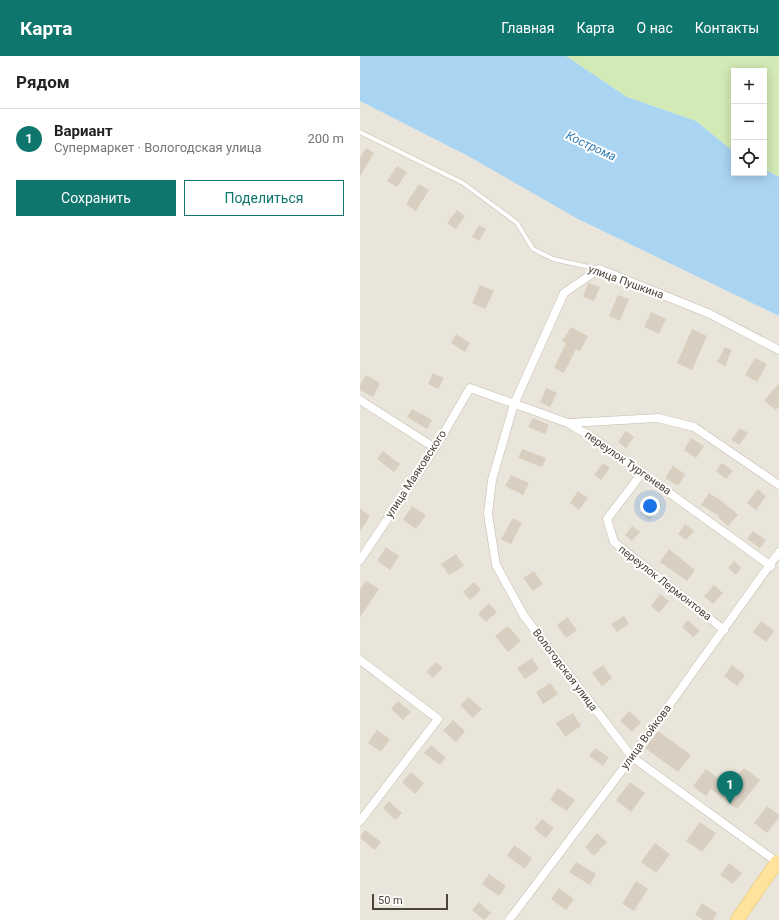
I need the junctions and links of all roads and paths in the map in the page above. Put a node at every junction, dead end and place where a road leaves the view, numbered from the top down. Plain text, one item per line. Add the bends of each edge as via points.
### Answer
1 (360, 132) edge
2 (599, 269) junction
3 (779, 350) edge
4 (470, 388) joint
5 (360, 400) edge
6 (514, 404) junction
7 (568, 423) junction
8 (435, 448) junction
9 (642, 473) junction
10 (779, 485) edge
11 (779, 552) edge
12 (360, 560) edge
13 (771, 566) junction
14 (724, 630) junction
15 (360, 660) edge
16 (632, 757) junction
17 (360, 821) edge
18 (778, 861) edge
19 (509, 920) edge
20 (737, 920) edge

1 - 2 lane, улица Пушкина via 463,183 517,223 533,249 553,259
2 - 3 street, улица Пушкина via 710,314
2 - 6 street via 564,293
4 - 6 street, переулок Тургенева
4 - 8 street, улица Маяковского
5 - 8 street
6 - 7 street, переулок Тургенева
6 - 16 street, Вологодская улица via 492,480 488,514 496,565 524,616
7 - 9 street, переулок Тургенева
7 - 10 street via 658,418 694,427
8 - 12 street, улица Маяковского
9 - 13 street, переулок Тургенева
9 - 14 street, переулок Лермонтова via 607,519 614,542
11 - 13 street, улица Войкова
13 - 14 street, улица Войкова
14 - 16 street, улица Войкова
15 - 17 street via 438,719
16 - 18 street, Вологодская улица
16 - 19 street, улица Войкова
18 - 20 main road

